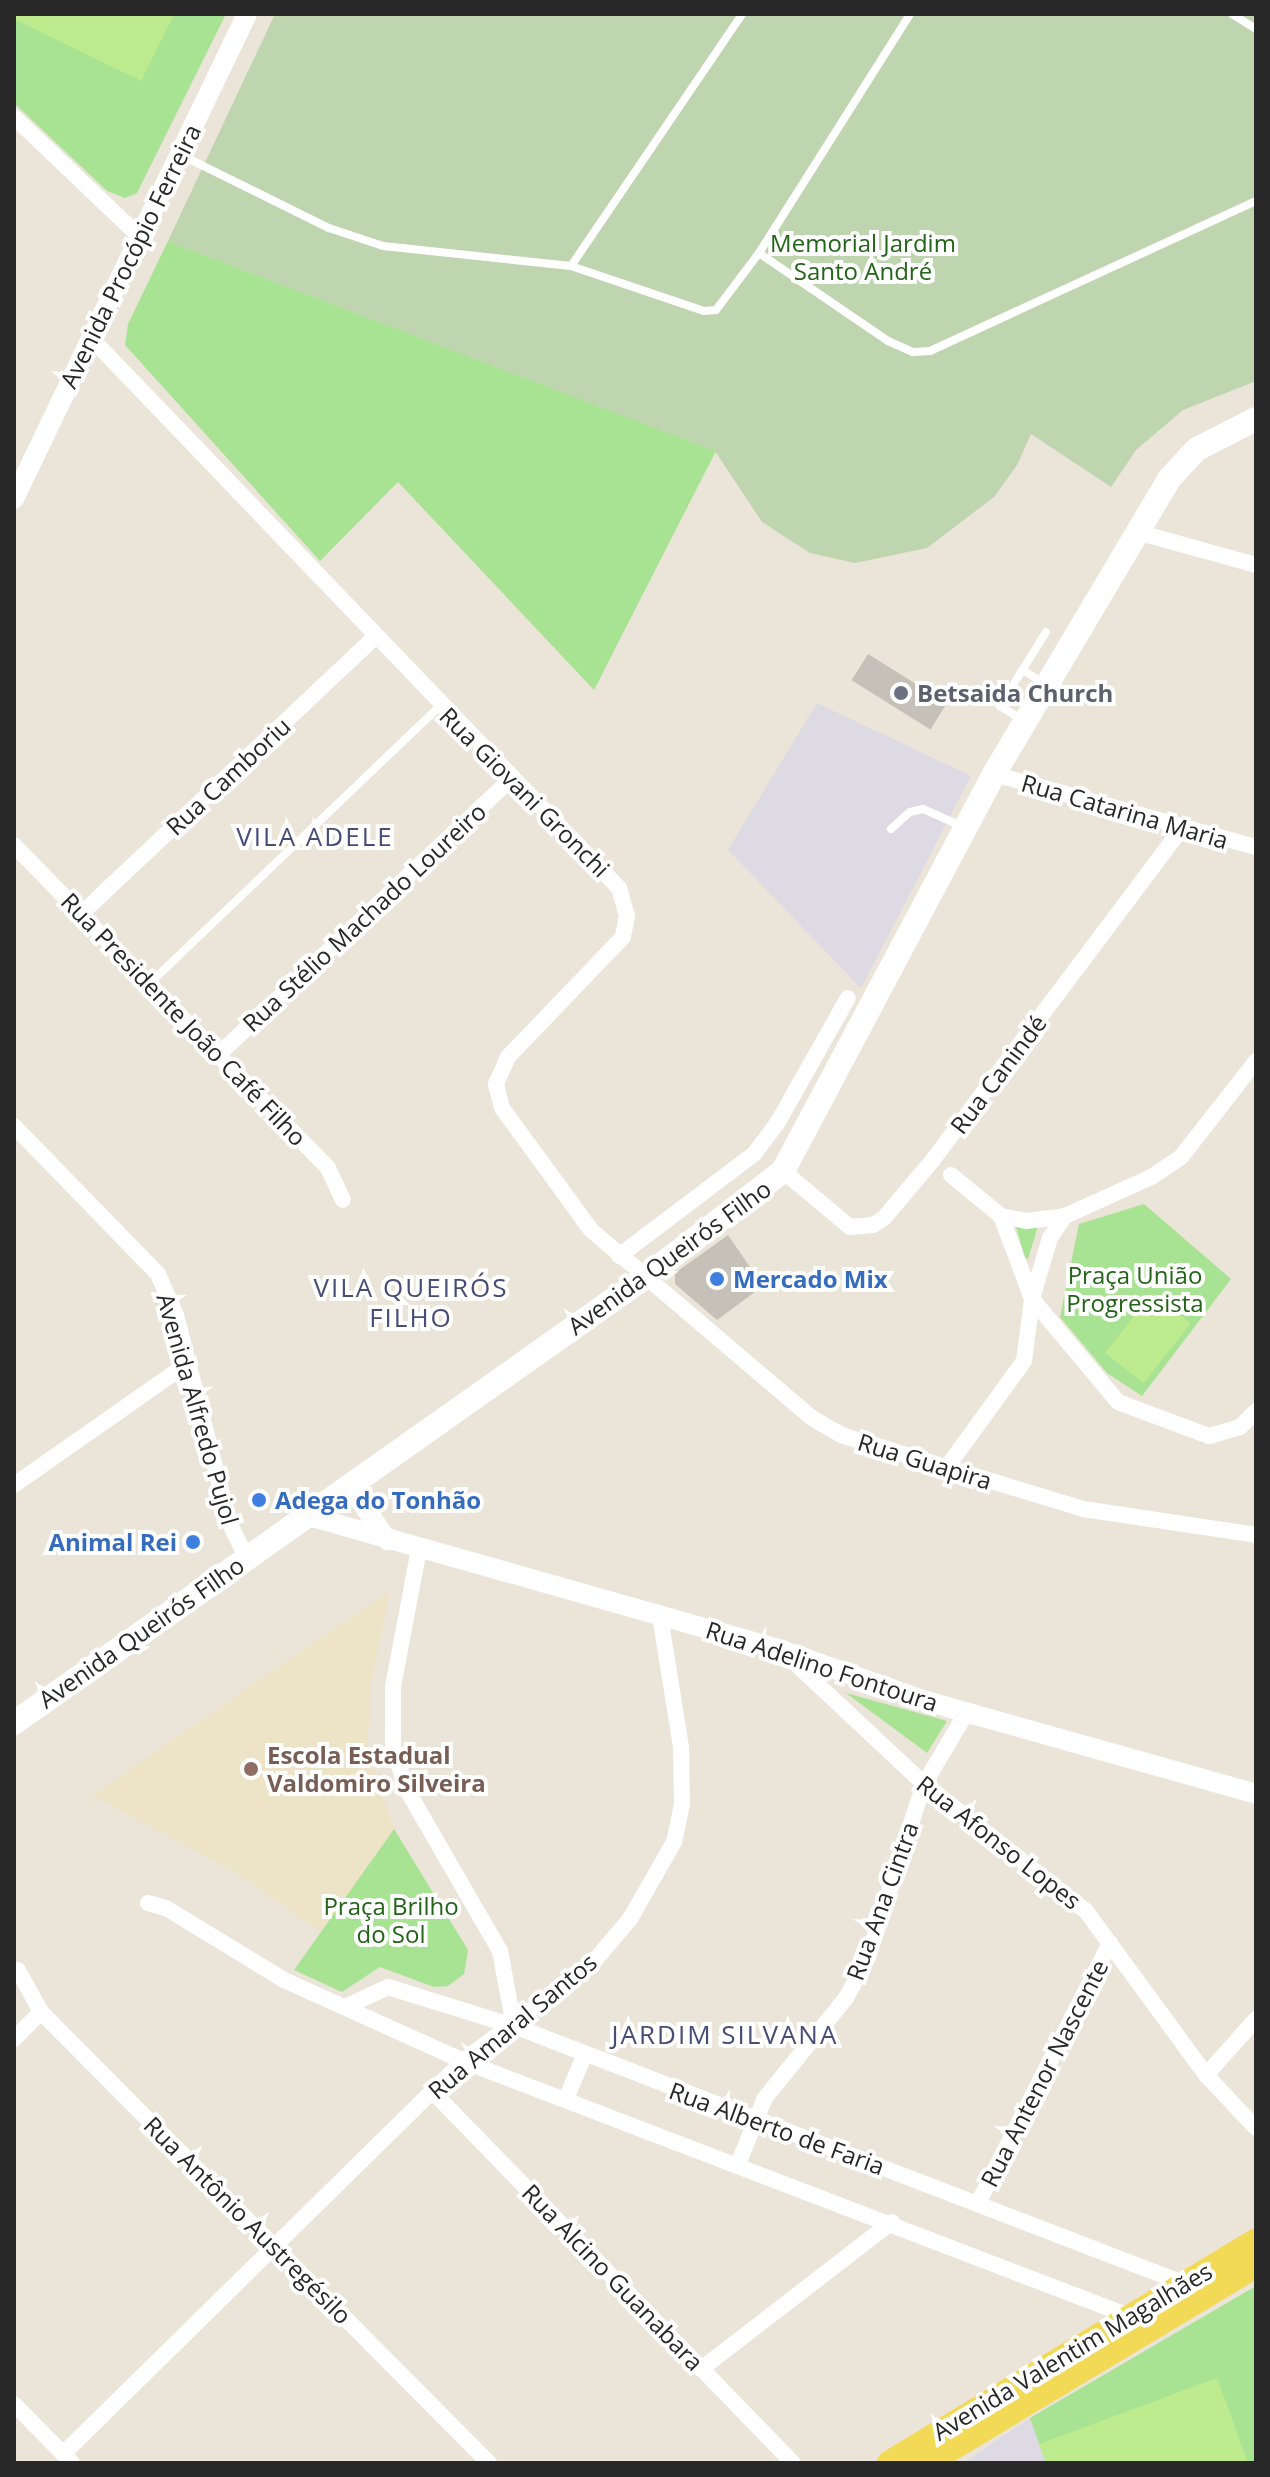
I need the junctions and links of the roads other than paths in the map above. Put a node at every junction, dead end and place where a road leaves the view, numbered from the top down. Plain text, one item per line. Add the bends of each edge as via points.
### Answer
1 (247, 14) edge
2 (742, 14) edge
3 (910, 14) edge
4 (1232, 14) edge
5 (1256, 29) edge
6 (14, 117) edge
7 (179, 154) junction
8 (1256, 201) edge
9 (140, 237) junction
10 (759, 253) junction
11 (571, 266) junction
12 (90, 337) junction
13 (1256, 419) edge
14 (14, 499) edge
15 (1137, 532) junction
16 (1256, 565) edge
17 (1046, 632) dead end
18 (375, 637) junction
19 (1023, 670) junction
20 (1047, 685) junction
21 (440, 706) junction
22 (1025, 722) junction
23 (994, 774) junction
24 (510, 780) junction
25 (965, 827) junction
26 (1183, 827) junction
27 (891, 829) dead end
28 (14, 845) edge
29 (1256, 847) edge
30 (81, 914) junction
31 (149, 984) junction
32 (848, 998) dead end
33 (218, 1055) junction
34 (1256, 1061) edge
35 (14, 1126) edge
36 (783, 1171) junction
37 (951, 1175) dead end
38 (343, 1200) dead end
39 (1001, 1216) junction
40 (1065, 1216) junction
41 (619, 1256) junction
42 (644, 1278) junction
43 (1032, 1299) junction
44 (187, 1364) junction
45 (1256, 1411) edge
46 (947, 1467) junction
47 (349, 1484) junction
48 (14, 1485) edge
49 (305, 1515) junction
50 (1256, 1535) edge
51 (387, 1540) junction
52 (419, 1549) junction
53 (246, 1557) junction
54 (660, 1616) junction
55 (781, 1650) junction
56 (967, 1712) junction
57 (14, 1723) edge
58 (924, 1784) junction
59 (1256, 1794) edge
60 (148, 1903) dead end
61 (1110, 1943) junction
62 (18, 1970) dead end
63 (345, 2007) junction
64 (41, 2012) junction
65 (1256, 2019) edge
66 (514, 2026) junction
67 (14, 2039) edge
68 (584, 2056) junction
69 (463, 2061) junction
70 (1206, 2075) junction
71 (432, 2091) junction
72 (566, 2099) junction
73 (756, 2119) junction
74 (1256, 2128) edge
75 (738, 2164) junction
76 (978, 2203) junction
77 (892, 2222) junction
78 (274, 2246) junction
79 (1255, 2252) edge
80 (1197, 2288) junction
81 (1140, 2322) junction
82 (701, 2369) junction
83 (14, 2404) edge
84 (67, 2458) edge
85 (489, 2463) edge
86 (793, 2463) edge
87 (890, 2463) edge
88 (926, 2463) edge

1 - 7 street, Avenida Procópio Ferreira
2 - 11 lane
3 - 10 lane
4 - 5 lane
6 - 9 street
7 - 9 street, Avenida Procópio Ferreira
7 - 11 lane via 329,228 383,246
8 - 10 lane via 930,351 913,352 888,341
9 - 12 street, Avenida Procópio Ferreira
10 - 11 lane via 722,308 710,311
12 - 14 street, Avenida Procópio Ferreira
12 - 18 street, Rua Giovani Gronchi
13 - 15 main road, Avenida Queirós Filho via 1210,439 1181,463
15 - 16 street
15 - 20 main road, Avenida Queirós Filho
17 - 19 lane
18 - 21 street, Rua Giovani Gronchi
18 - 30 street, Rua Camboriu
19 - 20 lane
19 - 22 lane via 1000,706
20 - 22 main road, Avenida Queirós Filho
21 - 24 street, Rua Giovani Gronchi
21 - 31 lane
22 - 23 main road, Avenida Queirós Filho
23 - 25 main road, Avenida Queirós Filho
23 - 26 street, Rua Catarina Maria
24 - 33 street, Rua Stélio Machado Loureiro
24 - 41 street, Rua Giovani Gronchi via 619,888 626,903 623,937 508,1057 496,1084 502,1108 579,1216
25 - 27 lane via 923,809 910,812
25 - 36 main road, Avenida Queirós Filho
26 - 29 street, Rua Catarina Maria
26 - 36 street, Rua Canindé via 884,1218 850,1227
28 - 30 street, Rua Presidente João Café Filho
30 - 31 street, Rua Presidente João Café Filho
31 - 33 street, Rua Presidente João Café Filho
32 - 41 street, Avenida Queirós Filho via 778,1122 754,1154
33 - 38 street, Rua Presidente João Café Filho via 328,1168
34 - 40 street via 1181,1157 1138,1184
35 - 44 street, Avenida Alfredo Pujol via 158,1274 176,1315
36 - 42 main road, Avenida Queirós Filho
37 - 39 street
39 - 40 street via 1026,1221
39 - 43 street
40 - 43 street via 1050,1238
41 - 42 street, Rua Giovani Gronchi
42 - 46 street, Rua Guapira via 827,1428
42 - 47 main road, Avenida Queirós Filho
43 - 45 street via 1118,1402 1195,1433 1230,1432
43 - 46 street via 1024,1361
44 - 48 street
44 - 53 street, Avenida Alfredo Pujol via 229,1522
46 - 50 street, Rua Guapira via 1083,1509
47 - 49 main road, Avenida Queirós Filho
47 - 51 street
49 - 51 street, Rua Adelino Fontoura
49 - 53 main road, Avenida Queirós Filho
51 - 52 street, Rua Adelino Fontoura
52 - 54 street, Rua Adelino Fontoura
52 - 66 street via 394,1676 393,1748 407,1790 500,1951
53 - 57 main road, Avenida Queirós Filho
54 - 55 street, Rua Adelino Fontoura
54 - 66 street, Rua Amaral Santos via 681,1747 682,1804 674,1842 654,1884 590,1966
55 - 56 street, Rua Adelino Fontoura
55 - 58 street, Rua Afonso Lopes
56 - 58 street, Rua Ana Cintra
56 - 59 street, Rua Adelino Fontoura
58 - 61 street, Rua Afonso Lopes via 1063,1888
58 - 73 street, Rua Ana Cintra via 868,1957 846,1998 765,2098
60 - 63 street, Rua Alberto de Faria via 166,1908 247,1960
61 - 70 street, Rua Afonso Lopes
61 - 76 street, Rua Antenor Nascente
62 - 64 street, Rua Antônio Austregésilo
63 - 66 street, Rua Alberto de Faria via 388,1987
63 - 69 street, Rua Alberto de Faria
64 - 67 street
64 - 78 street, Rua Antônio Austregésilo
65 - 70 street
66 - 68 street, Rua Alberto de Faria
66 - 69 street, Rua Amaral Santos
68 - 72 street
68 - 73 street, Rua Alberto de Faria
69 - 71 street, Rua Amaral Santos
69 - 72 street, Rua Alberto de Faria
70 - 74 street, Rua Afonso Lopes
71 - 78 street, Rua Amaral Santos
71 - 82 street, Rua Alcino Guanabara
72 - 75 street, Rua Alberto de Faria
73 - 75 street, Rua Ana Cintra
73 - 76 street, Rua Alberto de Faria
75 - 77 street, Rua Alberto de Faria
76 - 80 street, Rua Alberto de Faria
77 - 81 street, Rua Alberto de Faria
77 - 82 street
78 - 84 street, Rua Amaral Santos
78 - 85 street, Rua Antônio Austregésilo
79 - 80 main road, Avenida Valentim Magalhães
80 - 81 main road, Avenida Valentim Magalhães
81 - 87 main road, Avenida Valentim Magalhães
81 - 88 main road, Avenida Valentim Magalhães
82 - 86 street, Rua Alcino Guanabara
83 - 84 street

